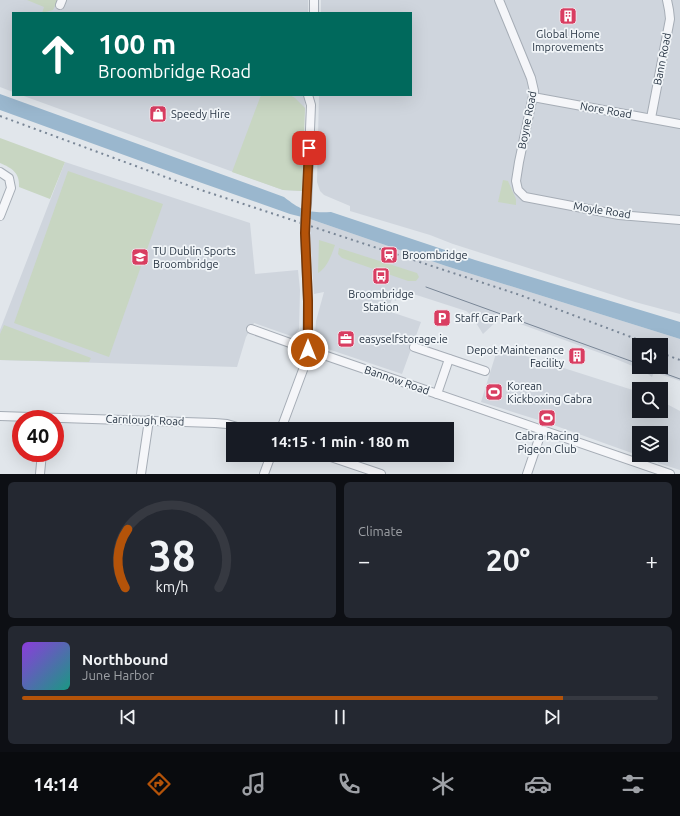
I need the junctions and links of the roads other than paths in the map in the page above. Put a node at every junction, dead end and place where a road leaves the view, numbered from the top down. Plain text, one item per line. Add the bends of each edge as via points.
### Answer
1 (314, 0) edge
2 (499, 0) edge
3 (667, 0) edge
4 (314, 12) edge
5 (308, 96) edge
6 (533, 97) junction
7 (651, 118) junction
8 (680, 124) edge
9 (0, 172) edge
10 (525, 197) joint
11 (0, 216) edge
12 (680, 220) edge
13 (251, 328) dead end
14 (414, 347) dead end
15 (308, 350) junction
16 (449, 359) junction
17 (485, 370) dead end
18 (437, 394) junction
19 (0, 416) edge
20 (12, 417) edge
21 (64, 418) edge
22 (150, 420) junction
23 (285, 422) edge
24 (226, 424) edge
25 (542, 430) junction
26 (41, 462) edge
27 (268, 462) edge
28 (343, 462) edge
29 (368, 472) edge
30 (40, 474) edge
31 (141, 474) edge
32 (264, 474) edge
33 (381, 474) edge
34 (527, 474) edge
35 (670, 474) edge

1 - 4 street
2 - 6 street, Boyne Road via 532,78
3 - 7 street, Bann Road via 670,19
5 - 15 street, bridge via 311,105 305,235
6 - 7 street, Nore Road
6 - 10 street, Boyne Road via 516,181 518,190
7 - 8 street, Nore Road
9 - 11 street via 9,178 11,184
10 - 12 street, Moyle Road via 619,215
13 - 15 street, Bannow Road
14 - 16 street
15 - 18 street, Bannow Road
15 - 23 street via 304,369
16 - 17 street
16 - 18 street
18 - 25 street, Bannow Road
19 - 20 street, Carnlough Road
21 - 22 street, Carnlough Road
22 - 24 street, Carnlough Road
22 - 31 street
25 - 34 street
25 - 35 street, Bannow Road
26 - 30 street
27 - 32 street
28 - 29 street
29 - 33 street

